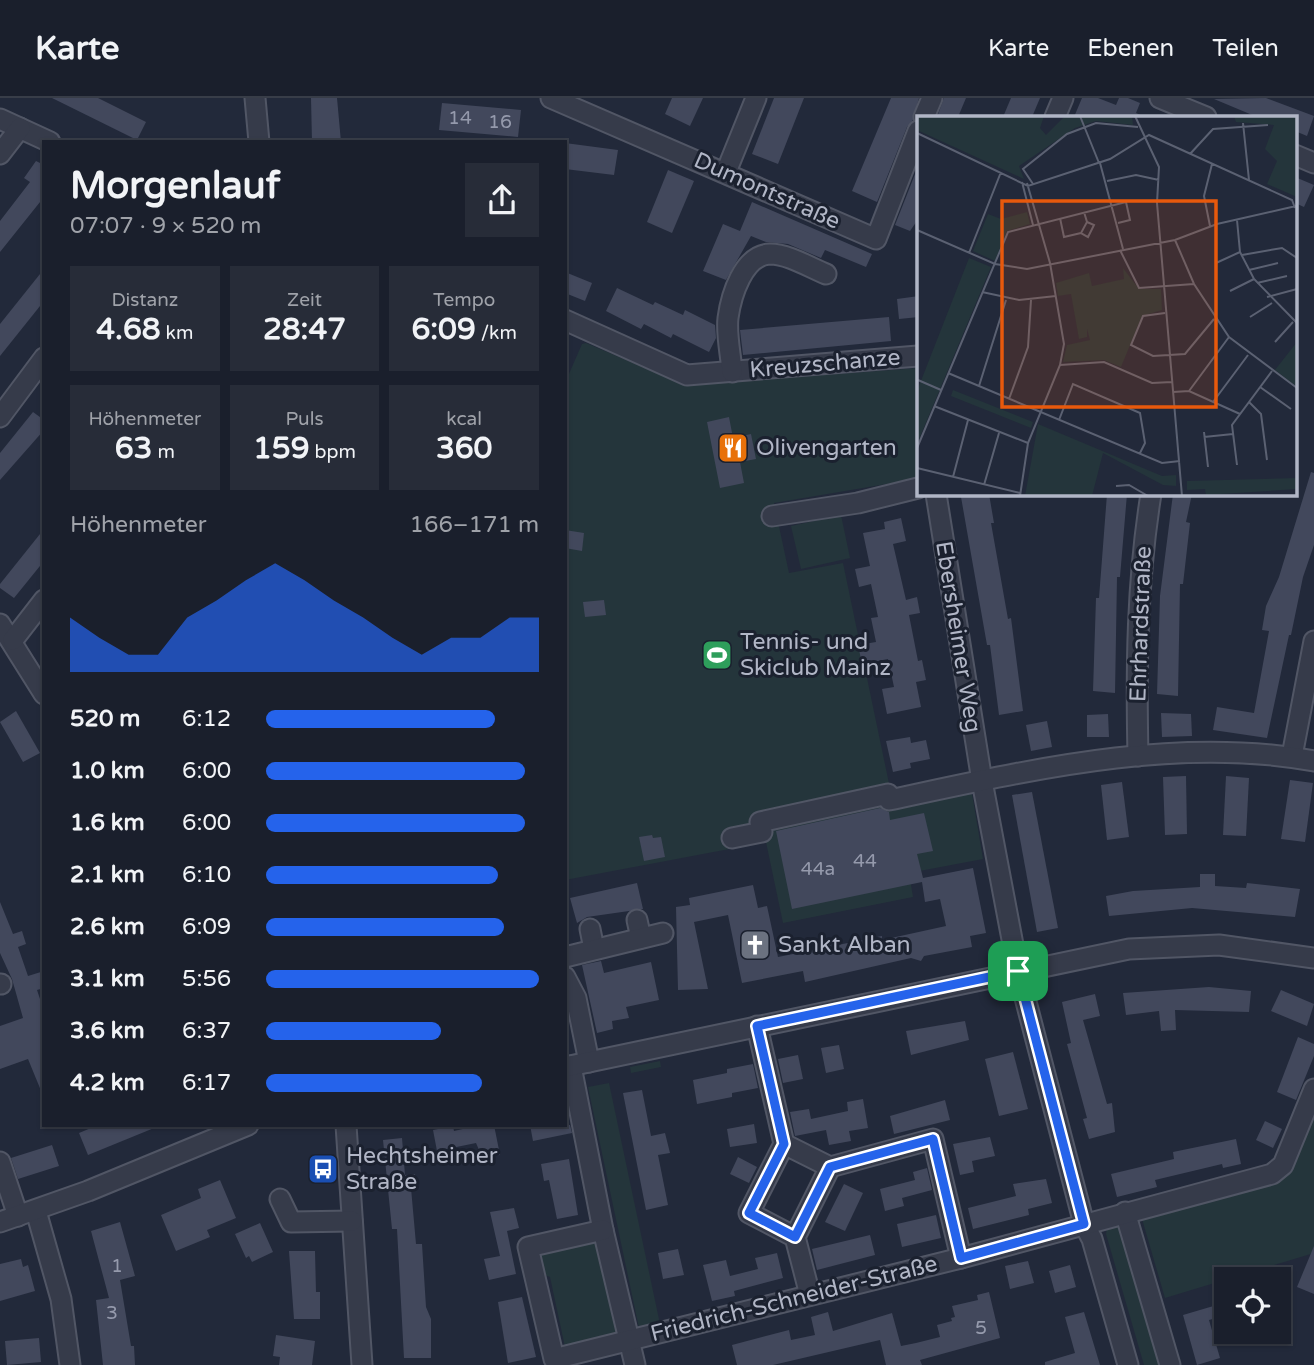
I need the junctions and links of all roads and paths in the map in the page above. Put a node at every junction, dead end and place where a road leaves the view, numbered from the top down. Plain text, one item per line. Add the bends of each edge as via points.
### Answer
1 (255, 98) edge
2 (551, 98) edge
3 (756, 98) edge
4 (932, 98) edge
5 (1063, 98) edge
6 (1160, 98) edge
7 (924, 116) edge
8 (1055, 116) edge
9 (1204, 116) edge
10 (0, 119) edge
11 (20, 128) junction
12 (917, 136) edge
13 (46, 140) edge
14 (259, 140) edge
15 (0, 154) edge
16 (1296, 155) edge
17 (1314, 163) edge
18 (726, 172) junction
19 (826, 274) dead end
20 (567, 321) edge
21 (917, 356) edge
22 (42, 361) edge
23 (732, 372) junction
24 (0, 416) edge
25 (917, 488) edge
26 (936, 495) edge
27 (1151, 495) edge
28 (772, 516) dead end
29 (42, 603) edge
30 (0, 624) edge
31 (13, 640) junction
32 (1314, 641) edge
33 (42, 691) edge
34 (1138, 756) junction
35 (1292, 756) junction
36 (1314, 761) edge
37 (982, 781) junction
38 (732, 838) dead end
39 (590, 929) dead end
40 (663, 933) dead end
41 (594, 949) junction
42 (567, 956) edge
43 (1314, 958) edge
44 (1018, 971) junction
45 (567, 981) edge
46 (757, 1026) junction
47 (575, 1065) edge
48 (1314, 1088) edge
49 (243, 1127) edge
50 (346, 1127) edge
51 (784, 1144) junction
52 (0, 1162) edge
53 (830, 1167) junction
54 (280, 1199) dead end
55 (1125, 1212) junction
56 (18, 1216) edge
57 (352, 1221) junction
58 (1084, 1224) junction
59 (603, 1230) junction
60 (795, 1237) junction
61 (961, 1258) junction
62 (810, 1295) junction
63 (627, 1340) junction
64 (70, 1365) edge
65 (362, 1365) edge
66 (635, 1365) edge
67 (1128, 1365) edge
68 (1170, 1365) edge

1 - 14 street
2 - 18 street, Dumontstraße
3 - 18 street
4 - 7 street
5 - 8 street
6 - 9 street
10 - 11 street
11 - 13 street
11 - 15 street
12 - 18 street, Dumontstraße via 876,239
16 - 17 street
19 - 23 street, Kreuzschanze via 779,255 752,261 737,285 728,319
20 - 23 street, Kreuzschanze via 680,373
21 - 23 street, Kreuzschanze
22 - 24 street
25 - 28 street
26 - 37 street, Ebersheimer Weg
27 - 34 street, Ehrhardstraße via 1138,611
29 - 31 street
30 - 31 street
31 - 33 street
32 - 35 street
34 - 35 street via 1212,752
34 - 37 street
35 - 36 street
37 - 38 street via 889,800 888,794 760,822 762,832
37 - 44 street, Ebersheimer Weg
39 - 41 street
40 - 41 street via 639,929
41 - 42 street
43 - 44 street via 1231,946 1162,946
44 - 46 street
44 - 58 street, Ebersheimer Weg
45 - 47 street via 576,998
46 - 47 street
46 - 51 street
47 - 59 street
48 - 55 street, Friedrich-Schneider-Straße via 1279,1171
49 - 56 street
50 - 57 street
51 - 53 street
51 - 60 street via 749,1213
52 - 56 street
53 - 60 street
53 - 61 street via 933,1139
54 - 57 street via 291,1222
55 - 58 street, Friedrich-Schneider-Straße
55 - 68 street
56 - 64 street via 61,1299
57 - 65 street
58 - 61 street, Friedrich-Schneider-Straße
58 - 67 street, Ebersheimer Weg
59 - 63 street
59 - 63 street, Friedrich-Schneider-Straße via 528,1247 554,1359
60 - 62 street
61 - 62 street, Friedrich-Schneider-Straße
62 - 63 street, Friedrich-Schneider-Straße
63 - 66 street

